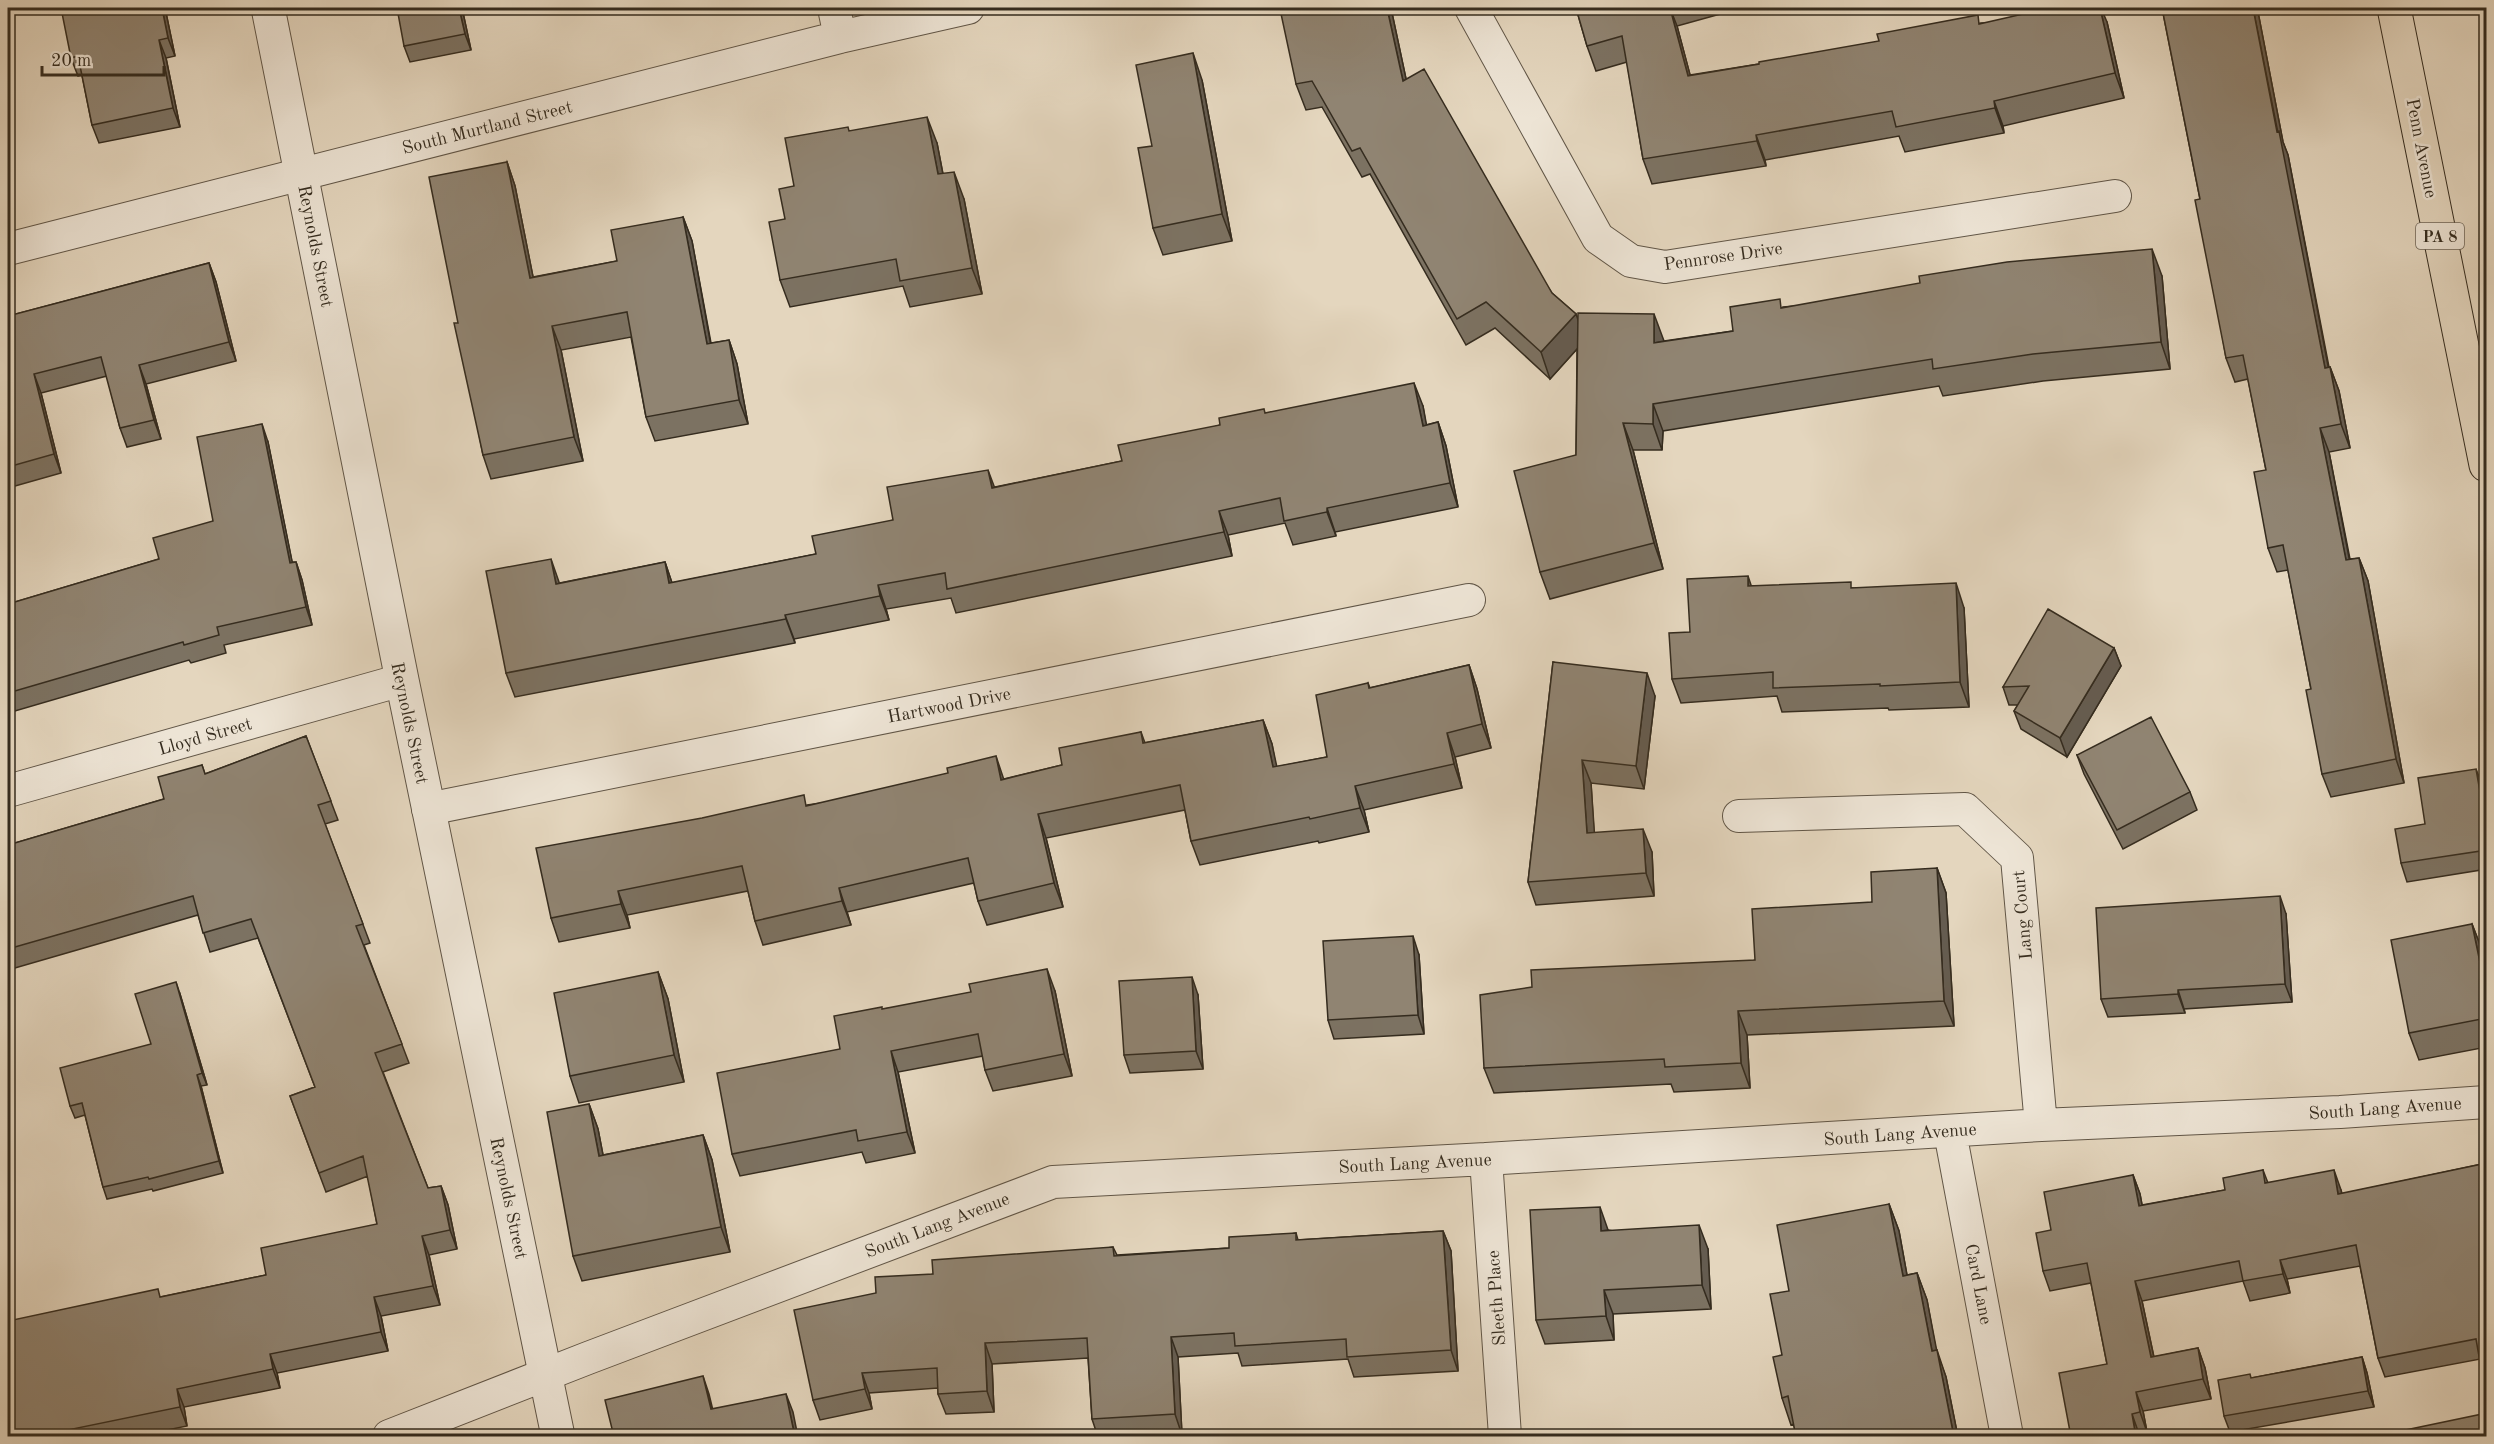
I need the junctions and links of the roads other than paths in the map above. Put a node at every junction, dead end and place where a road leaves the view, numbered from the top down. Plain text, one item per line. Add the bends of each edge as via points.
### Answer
1 (268, 8) edge
2 (968, 8) edge
3 (1471, 8) edge
4 (2394, 8) edge
5 (837, 22) edge
6 (302, 174) junction
7 (2115, 196) dead end
8 (8, 249) edge
9 (2487, 465) edge
10 (1469, 600) dead end
11 (402, 680) junction
12 (8, 791) edge
13 (428, 808) junction
14 (1739, 816) dead end
15 (2487, 1102) edge
16 (2041, 1125) junction
17 (1950, 1132) junction
18 (1486, 1159) junction
19 (546, 1374) junction
20 (389, 1437) edge
21 (558, 1437) edge
22 (1505, 1437) edge
23 (2007, 1437) edge

1 - 6 street, Reynolds Street
2 - 5 street, South Murtland Street
3 - 7 street, Pennrose Drive via 1598,238 1631,261 1665,267
4 - 9 highway, Penn Avenue / PA 8
5 - 6 street, South Murtland Street
6 - 8 street, South Murtland Street
6 - 11 street, Reynolds Street
10 - 13 street, Hartwood Drive
11 - 12 street, Lloyd Street
11 - 13 street, Reynolds Street
13 - 19 street, Reynolds Street
14 - 16 street, Lang Court via 1965,809 2017,858
15 - 16 street, South Lang Avenue
16 - 17 street, South Lang Avenue
17 - 18 street, South Lang Avenue
17 - 23 street, Card Lane
18 - 19 street, South Lang Avenue via 1053,1182
18 - 22 street, Sleeth Place
19 - 20 street, South Lang Avenue
19 - 21 street, Reynolds Street

